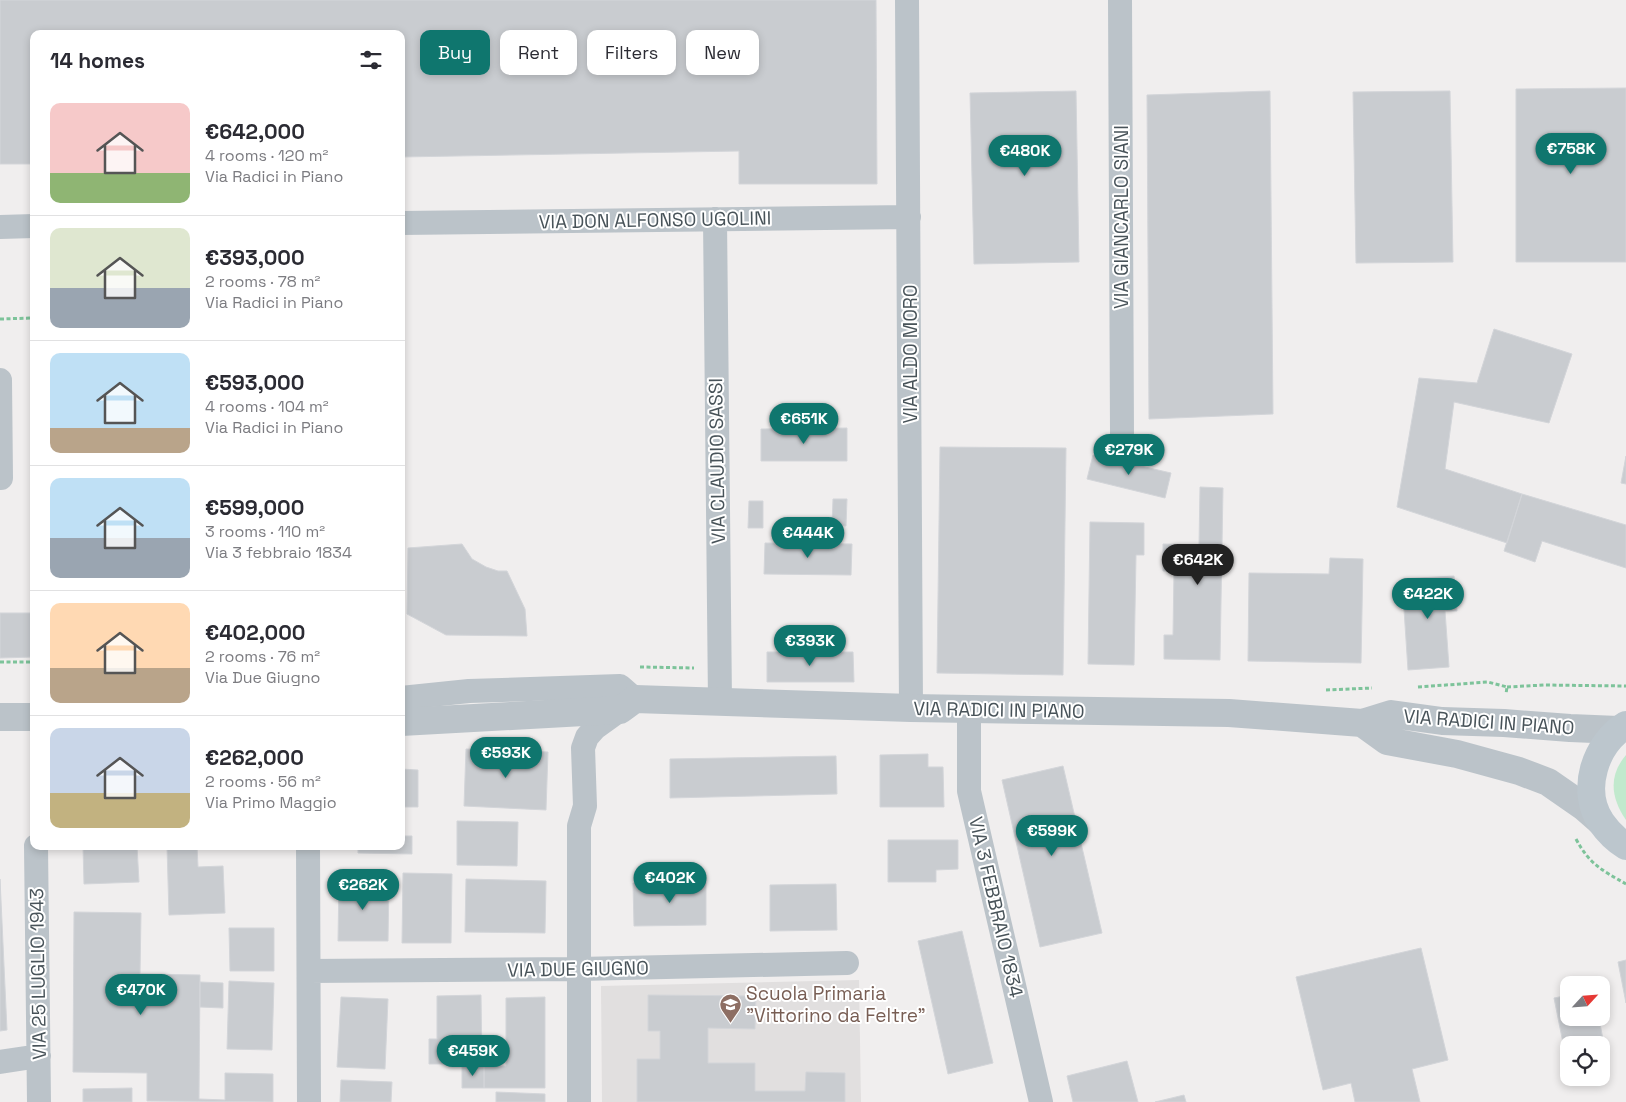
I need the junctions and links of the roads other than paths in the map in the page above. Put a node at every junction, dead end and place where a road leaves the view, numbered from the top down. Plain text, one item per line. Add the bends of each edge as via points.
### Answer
1 (907, 0) edge
2 (1120, 0) edge
3 (909, 217) junction
4 (715, 219) junction
5 (405, 223) edge
6 (30, 226) edge
7 (0, 227) edge
8 (0, 380) edge
9 (1122, 433) dead end
10 (1, 478) edge
11 (468, 692) junction
12 (405, 698) edge
13 (720, 702) junction
14 (628, 705) junction
15 (911, 708) junction
16 (969, 710) junction
17 (405, 712) edge
18 (0, 717) edge
19 (30, 717) edge
20 (405, 722) edge
21 (1362, 723) junction
22 (1622, 728) edge
23 (1600, 821) junction
24 (1626, 846) edge
25 (36, 850) edge
26 (308, 850) edge
27 (847, 963) dead end
28 (579, 969) junction
29 (309, 971) junction
30 (39, 1056) junction
31 (0, 1062) edge
32 (39, 1102) edge
33 (309, 1102) edge
34 (579, 1102) edge
35 (1041, 1102) edge

1 - 3 street, VIA ALDO MORO
2 - 9 street, VIA GIANCARLO SIANI
3 - 4 street, VIA DON ALFONSO UGOLINI
3 - 15 street, VIA ALDO MORO
4 - 5 street, VIA DON ALFONSO UGOLINI
4 - 13 street, VIA CLAUDIO SASSI
6 - 7 street
8 - 10 street
11 - 12 street
11 - 14 street via 620,686
11 - 17 street via 450,711
13 - 14 street, VIA RADICI IN PIANO
13 - 15 street, VIA RADICI IN PIANO
14 - 20 street, VIA RADICI IN PIANO
14 - 28 street via 595,728 582,748 584,806 579,826
15 - 16 street, VIA RADICI IN PIANO
16 - 21 street, VIA RADICI IN PIANO via 1229,713
16 - 35 street, VIA 3 FEBBRAIO 1834 via 969,791
18 - 19 street
21 - 22 street, VIA RADICI IN PIANO via 1391,714 1442,721
21 - 23 street, VIA RADICI IN PIANO via 1387,741 1457,754 1548,782
22 - 23 main road, VIA RADICI IN PIANO via 1604,745 1595,763 1591,782 1593,802
23 - 24 main road, VIA RADICI IN PIANO via 1614,838
25 - 30 street, VIA 25 LUGLIO 1943
26 - 29 street
27 - 28 street, VIA DUE GIUGNO
28 - 29 street, VIA DUE GIUGNO
28 - 34 street
29 - 33 street
30 - 31 street
30 - 32 street, VIA 25 LUGLIO 1943

